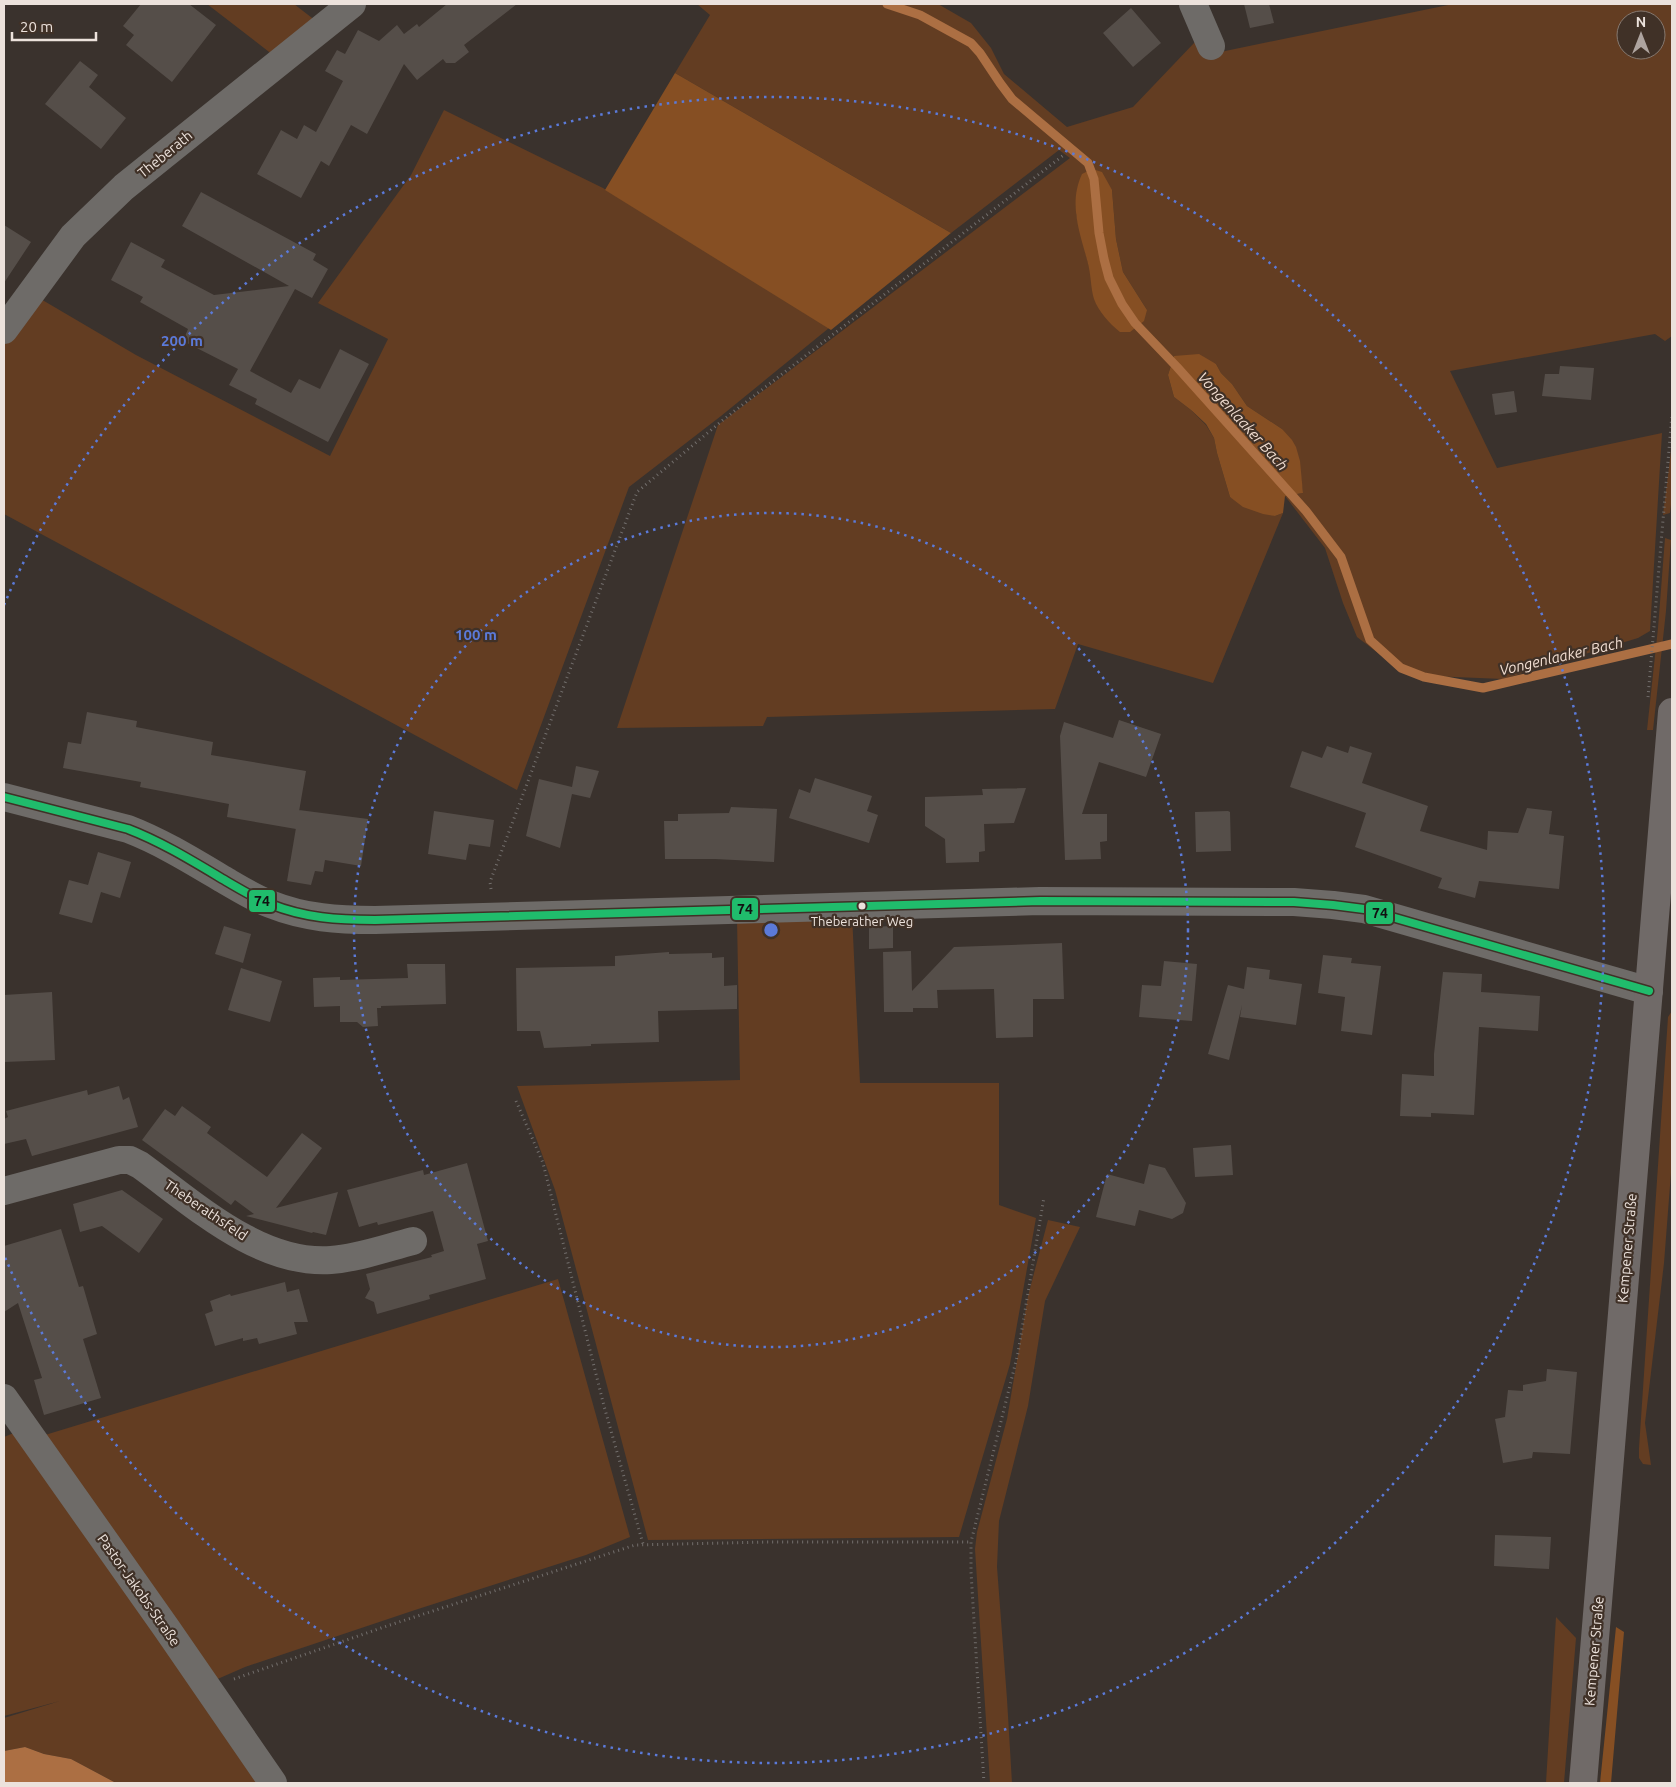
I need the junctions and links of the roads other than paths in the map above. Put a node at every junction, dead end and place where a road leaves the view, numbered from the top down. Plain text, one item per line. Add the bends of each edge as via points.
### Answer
1 (352, 4) edge
2 (1193, 4) edge
3 (1211, 46) dead end
4 (4, 330) edge
5 (1672, 712) edge
6 (4, 796) edge
7 (1649, 991) junction
8 (4, 1190) edge
9 (412, 1241) dead end
10 (4, 1398) edge
11 (273, 1783) edge
12 (1583, 1783) edge

1 - 4 street, Theberath via 124,187 73,236
2 - 3 street
5 - 7 main road, Kempener Straße
6 - 7 street via 137,832 268,904 327,919 1040,902 1294,902 1381,913
7 - 12 main road, Kempener Straße
8 - 9 street, Theberathsfeld via 119,1160 130,1160 235,1234 293,1256 332,1260
10 - 11 street, Pastor-Jakobs-Straße

